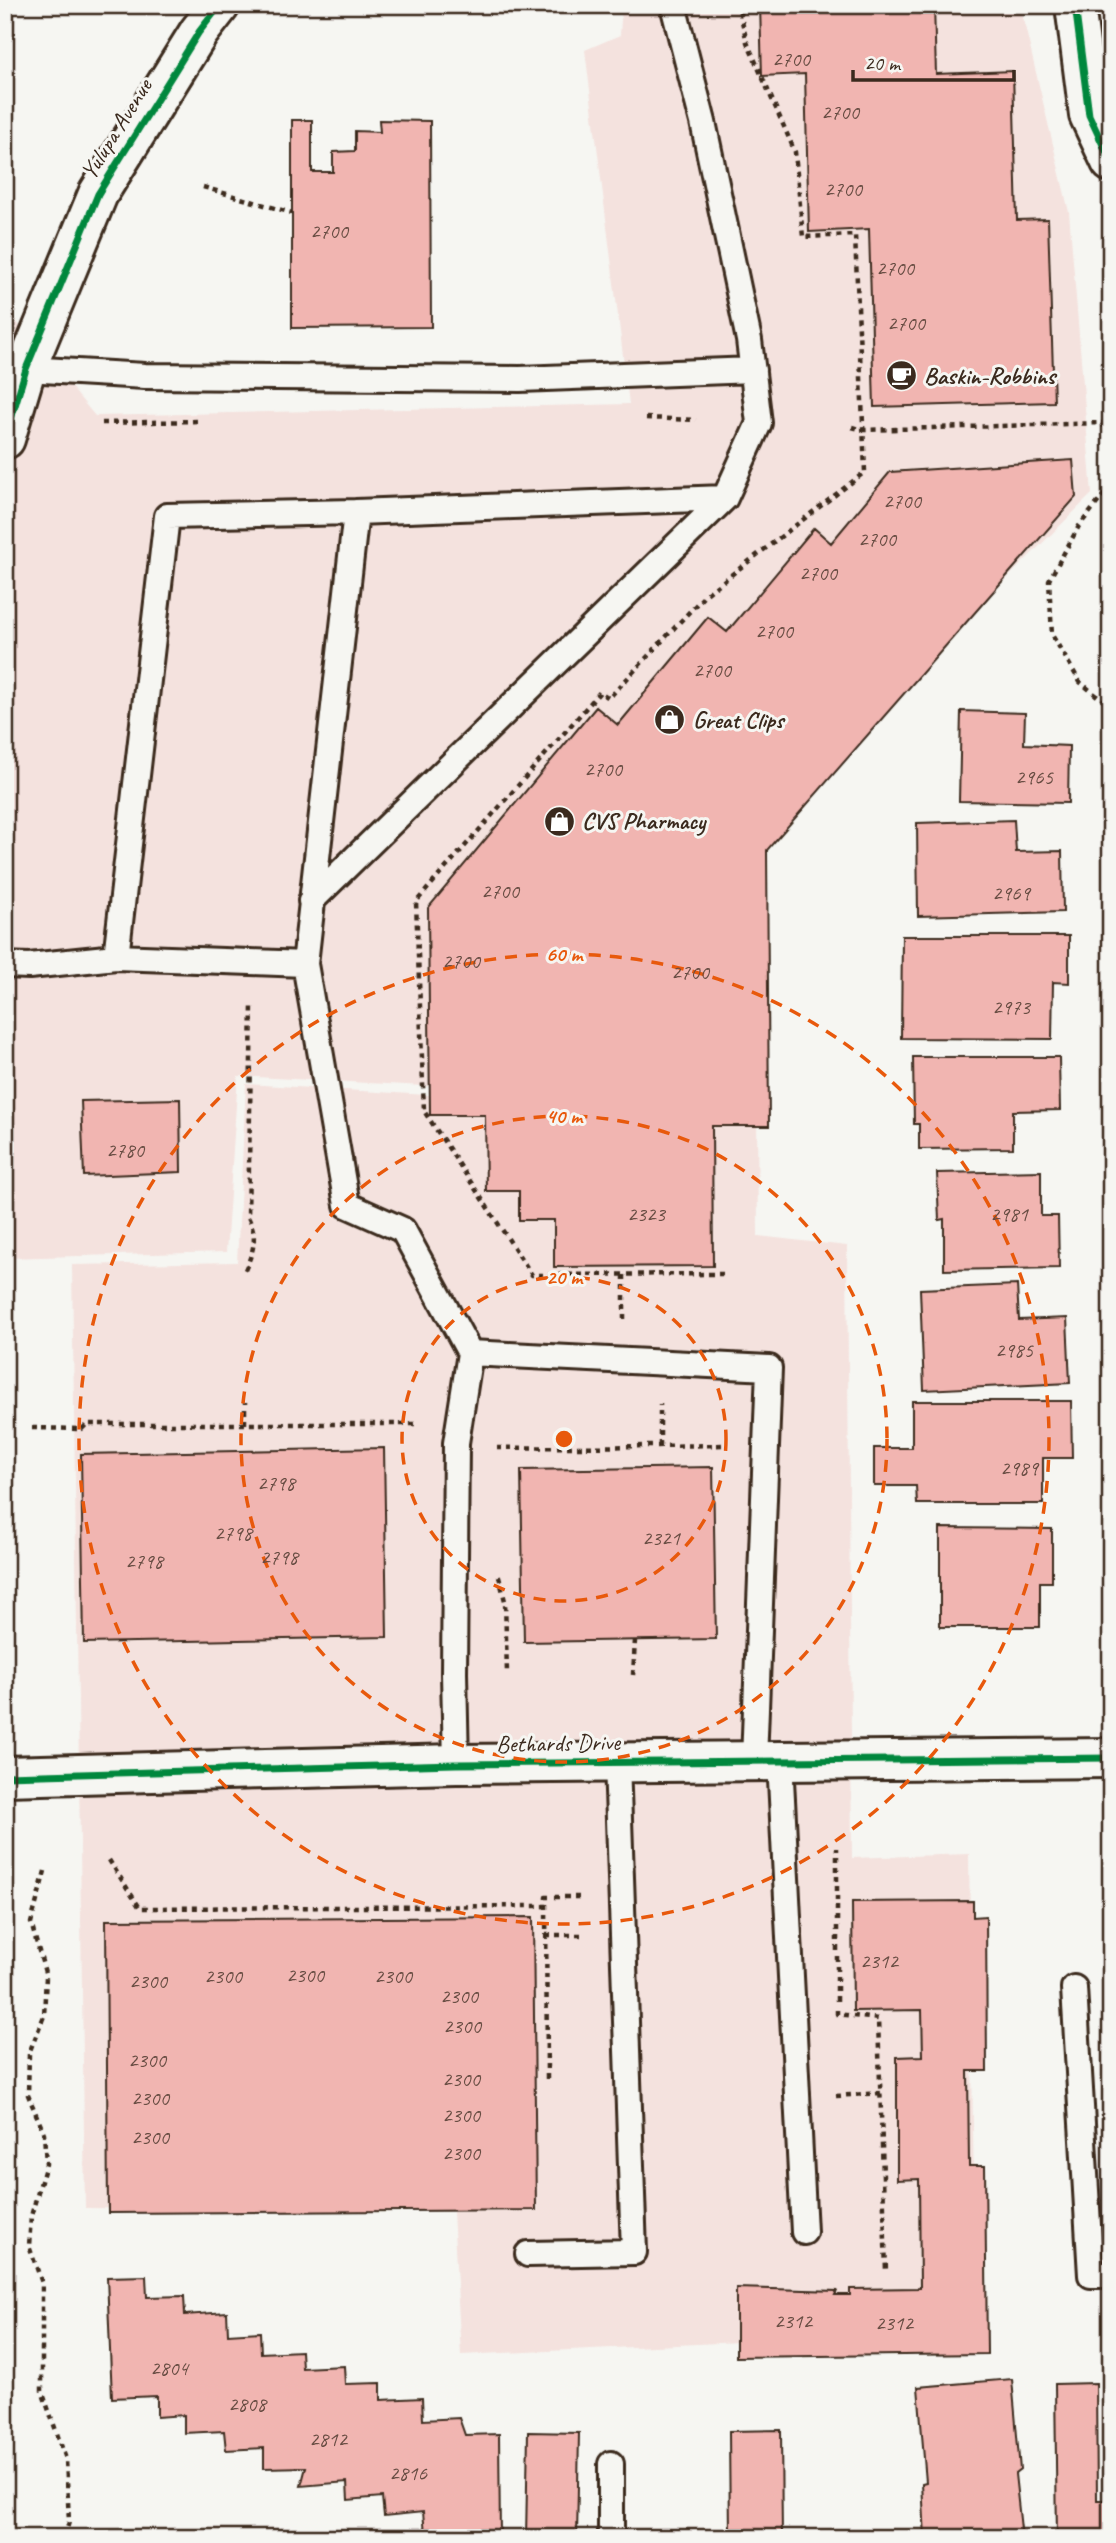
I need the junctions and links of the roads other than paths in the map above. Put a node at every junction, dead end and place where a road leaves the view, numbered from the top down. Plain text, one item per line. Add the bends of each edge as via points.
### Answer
1 (220, 5) edge
2 (673, 5) edge
3 (1074, 5) edge
4 (1111, 162) edge
5 (16, 366) edge
6 (753, 370) junction
7 (5, 439) edge
8 (725, 498) junction
9 (356, 512) junction
10 (311, 901) junction
11 (116, 957) junction
12 (305, 964) junction
13 (5, 965) edge
14 (470, 1353) junction
15 (1111, 1758) edge
16 (767, 1760) junction
17 (617, 1762) junction
18 (456, 1764) junction
19 (5, 1776) edge
20 (1074, 1987) dead end
21 (804, 2232) dead end
22 (528, 2254) dead end
23 (1111, 2275) edge
24 (611, 2464) dead end
25 (611, 2538) edge

1 - 5 street, Yulupa Avenue via 98,194
2 - 6 lane via 703,122
3 - 4 street via 1089,115
5 - 6 lane via 145,376 506,379
5 - 7 street, Yulupa Avenue
6 - 8 lane via 759,423
8 - 9 lane
8 - 10 lane
9 - 10 lane
9 - 11 lane via 167,516
10 - 12 lane
11 - 12 lane
11 - 13 lane
12 - 14 lane via 347,1205 403,1230
14 - 16 lane via 769,1368
14 - 18 lane via 456,1443
15 - 16 street, Bethards Drive
16 - 17 street, Bethards Drive
16 - 21 lane
17 - 18 street, Bethards Drive
17 - 22 lane via 634,2252
18 - 19 street, Bethards Drive
20 - 23 lane via 1091,2275
24 - 25 lane

